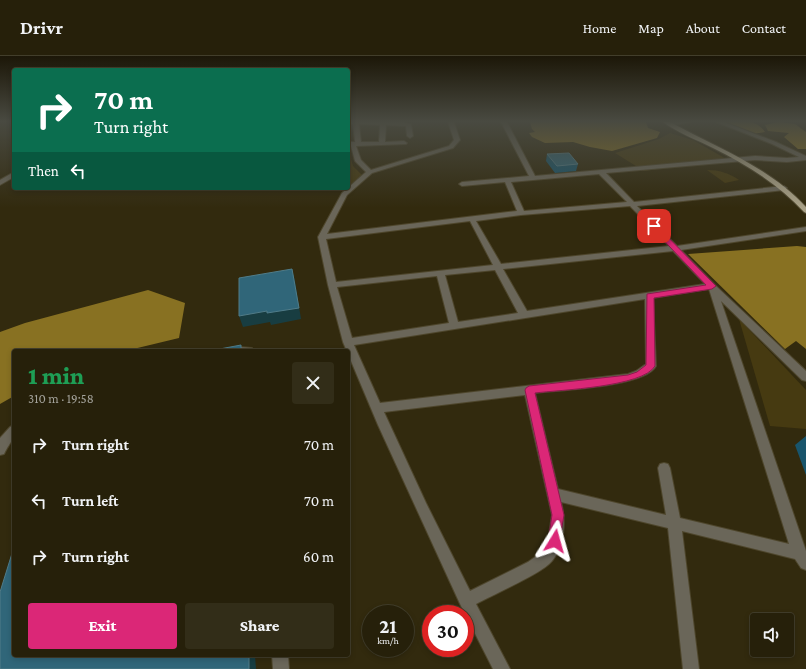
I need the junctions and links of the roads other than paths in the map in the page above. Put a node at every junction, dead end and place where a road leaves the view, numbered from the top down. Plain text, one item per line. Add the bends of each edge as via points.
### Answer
1 (355, 151) edge
2 (440, 151) edge
3 (519, 151) edge
4 (721, 151) edge
5 (790, 151) edge
6 (806, 158) edge
7 (737, 159) junction
8 (370, 172) junction
9 (602, 173) junction
10 (12, 175) edge
11 (533, 177) junction
12 (507, 179) junction
13 (0, 183) edge
14 (462, 184) dead end
15 (784, 188) junction
16 (350, 189) edge
17 (349, 190) edge
18 (632, 204) junction
19 (806, 211) edge
20 (521, 213) junction
21 (472, 218) junction
22 (806, 228) edge
23 (322, 237) junction
24 (676, 248) junction
25 (498, 267) junction
26 (440, 273) junction
27 (332, 285) junction
28 (712, 286) junction
29 (650, 296) junction
30 (524, 315) junction
31 (454, 326) junction
32 (348, 342) junction
33 (806, 377) edge
34 (529, 390) junction
35 (377, 408) junction
36 (12, 432) edge
37 (0, 450) edge
38 (664, 468) dead end
39 (554, 494) junction
40 (674, 523) junction
41 (802, 558) edge
42 (466, 601) junction
43 (280, 657) edge
44 (282, 669) edge
45 (502, 669) edge
46 (691, 669) edge

1 - 8 street via 358,161
2 - 8 street
3 - 11 street
4 - 7 main road
5 - 6 street
6 - 7 street
7 - 9 street
7 - 15 main road
8 - 16 street
9 - 11 street
9 - 18 street
10 - 13 street
11 - 12 street
12 - 14 street
12 - 20 street
15 - 18 street
15 - 19 main road
17 - 23 street via 344,194
18 - 20 street
18 - 24 street
20 - 21 street
21 - 23 street
21 - 25 street
22 - 24 street
23 - 27 street
24 - 25 street
24 - 28 street
25 - 26 street
25 - 30 street
26 - 27 street
26 - 31 street
27 - 32 street
28 - 29 street
28 - 33 street
28 - 41 street
29 - 30 street
29 - 34 street via 651,366 640,374 628,378
30 - 31 street
31 - 32 street
32 - 35 street
34 - 35 street
34 - 39 street
35 - 42 street
36 - 37 street
38 - 40 street
39 - 40 street
39 - 42 street via 558,515 555,541 547,557 533,567
40 - 41 street
40 - 46 street
42 - 45 street
43 - 44 street

